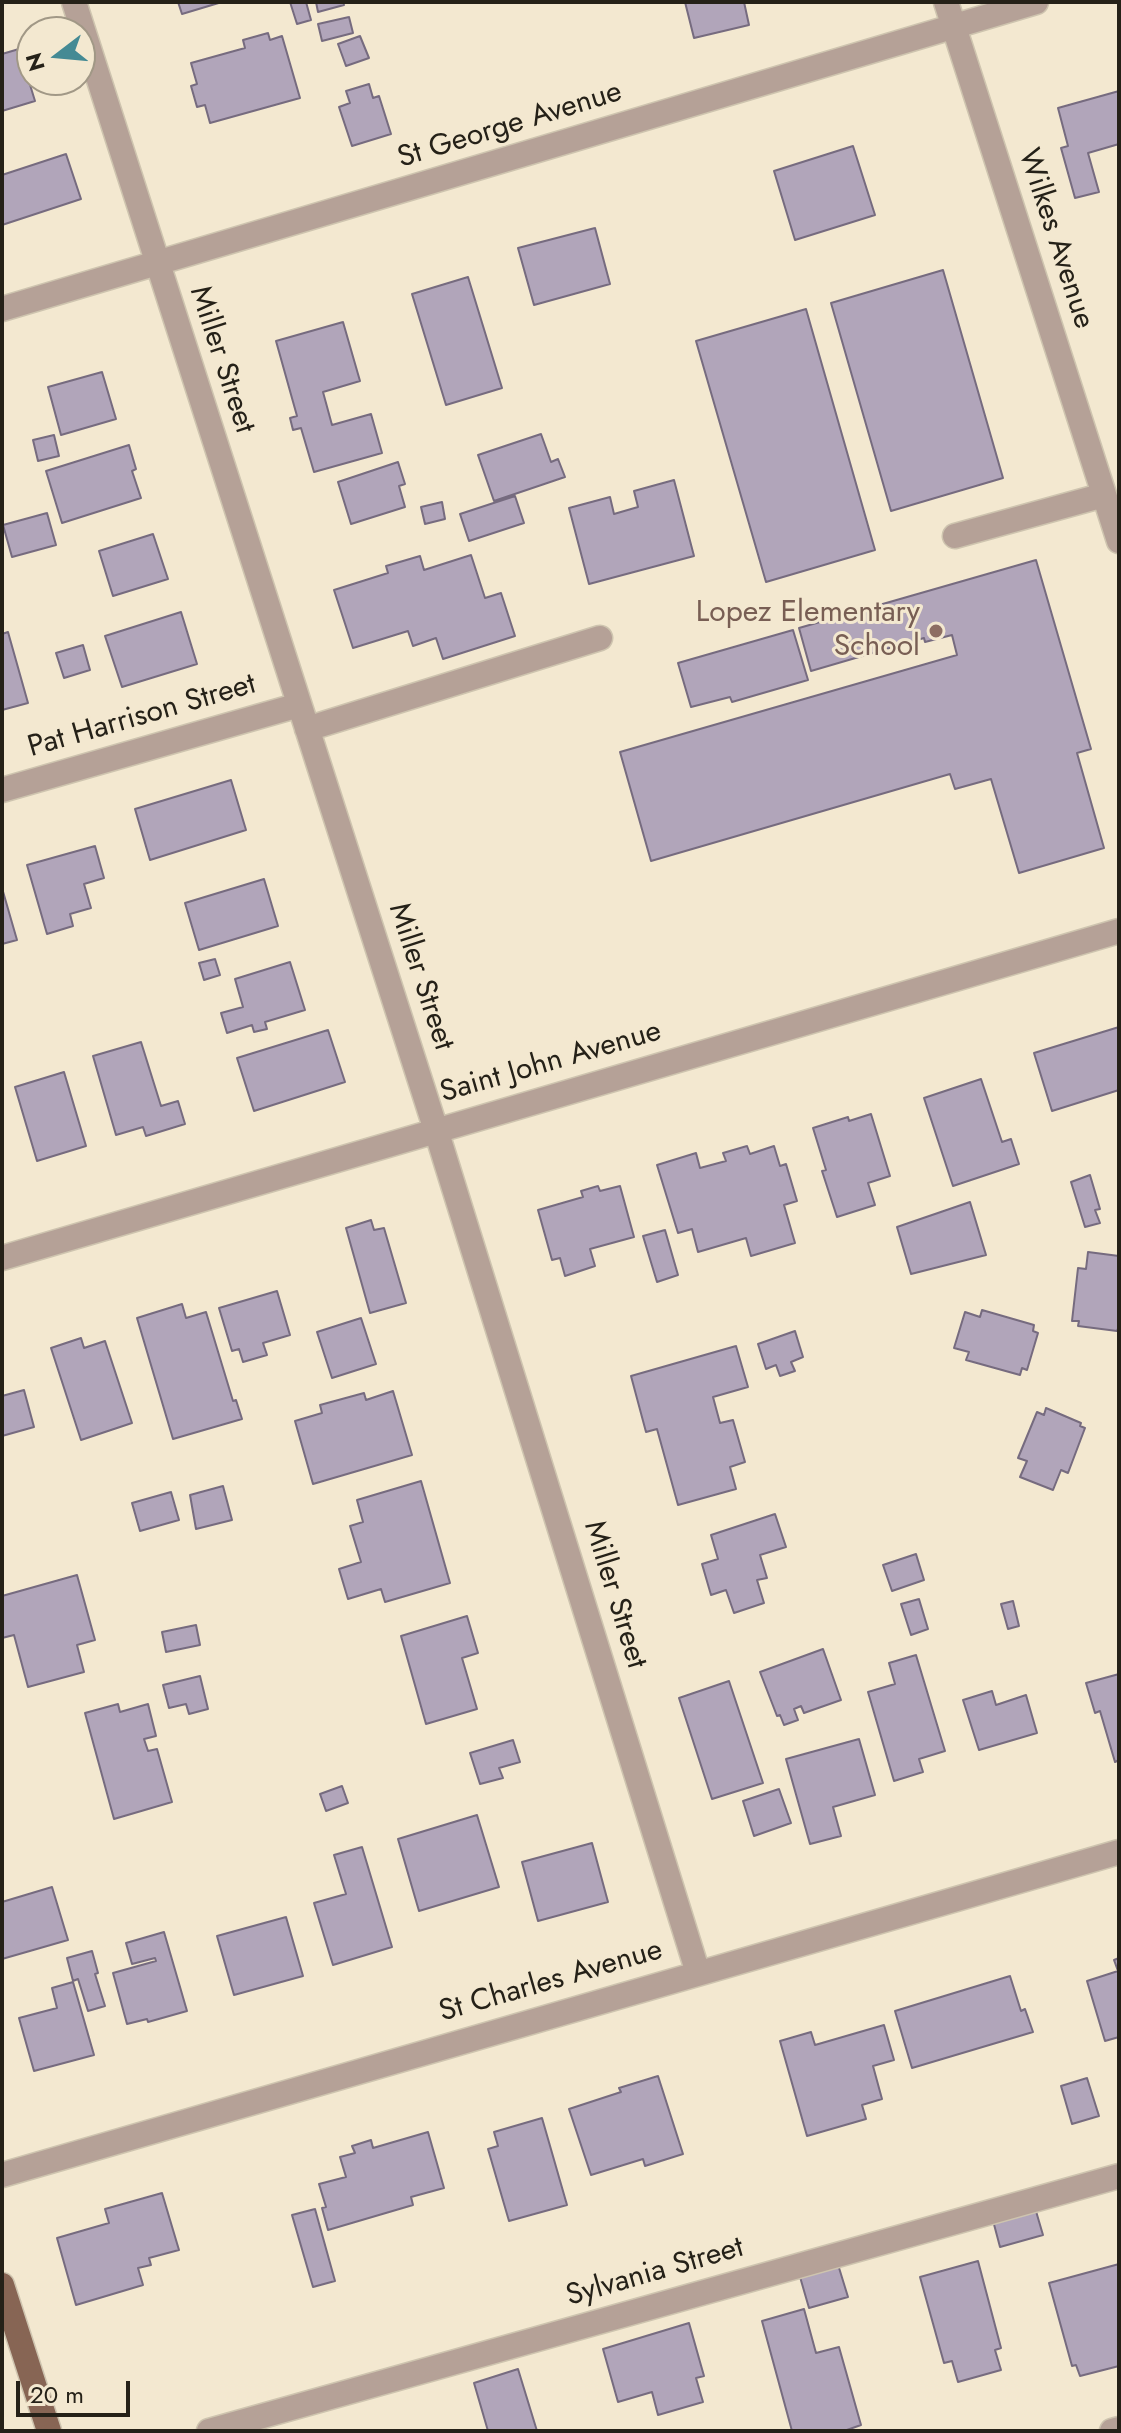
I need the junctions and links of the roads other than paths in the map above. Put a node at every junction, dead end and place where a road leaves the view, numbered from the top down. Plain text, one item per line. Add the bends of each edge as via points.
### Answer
1 (74, 2) edge
2 (946, 2) edge
3 (1036, 2) edge
4 (953, 26) junction
5 (157, 265) junction
6 (2, 309) edge
7 (1104, 495) junction
8 (955, 536) dead end
9 (1119, 541) edge
10 (600, 638) dead end
11 (299, 705) junction
12 (307, 729) junction
13 (2, 790) edge
14 (1119, 931) edge
15 (436, 1130) junction
16 (2, 1258) edge
17 (1119, 1852) edge
18 (698, 1973) junction
19 (2, 2175) edge
20 (1119, 2176) edge
21 (2, 2285) edge
22 (1119, 2429) edge
23 (49, 2431) edge
24 (209, 2431) edge
25 (1112, 2431) edge

1 - 5 street, Miller Street
2 - 4 street, Wilkes Avenue
3 - 4 street, St George Avenue
4 - 5 street, St George Avenue
4 - 7 street, Wilkes Avenue
5 - 6 street, St George Avenue
5 - 11 street, Miller Street
7 - 8 street
7 - 9 street, Wilkes Avenue
10 - 12 street
11 - 12 street, Miller Street
11 - 13 street, Pat Harrison Street
12 - 15 street, Miller Street
14 - 15 street, Saint John Avenue
15 - 16 street, Saint John Avenue
15 - 18 street, Miller Street
17 - 18 street, St Charles Avenue
18 - 19 street, St Charles Avenue
20 - 24 street, Sylvania Street
21 - 23 main road
22 - 25 street

